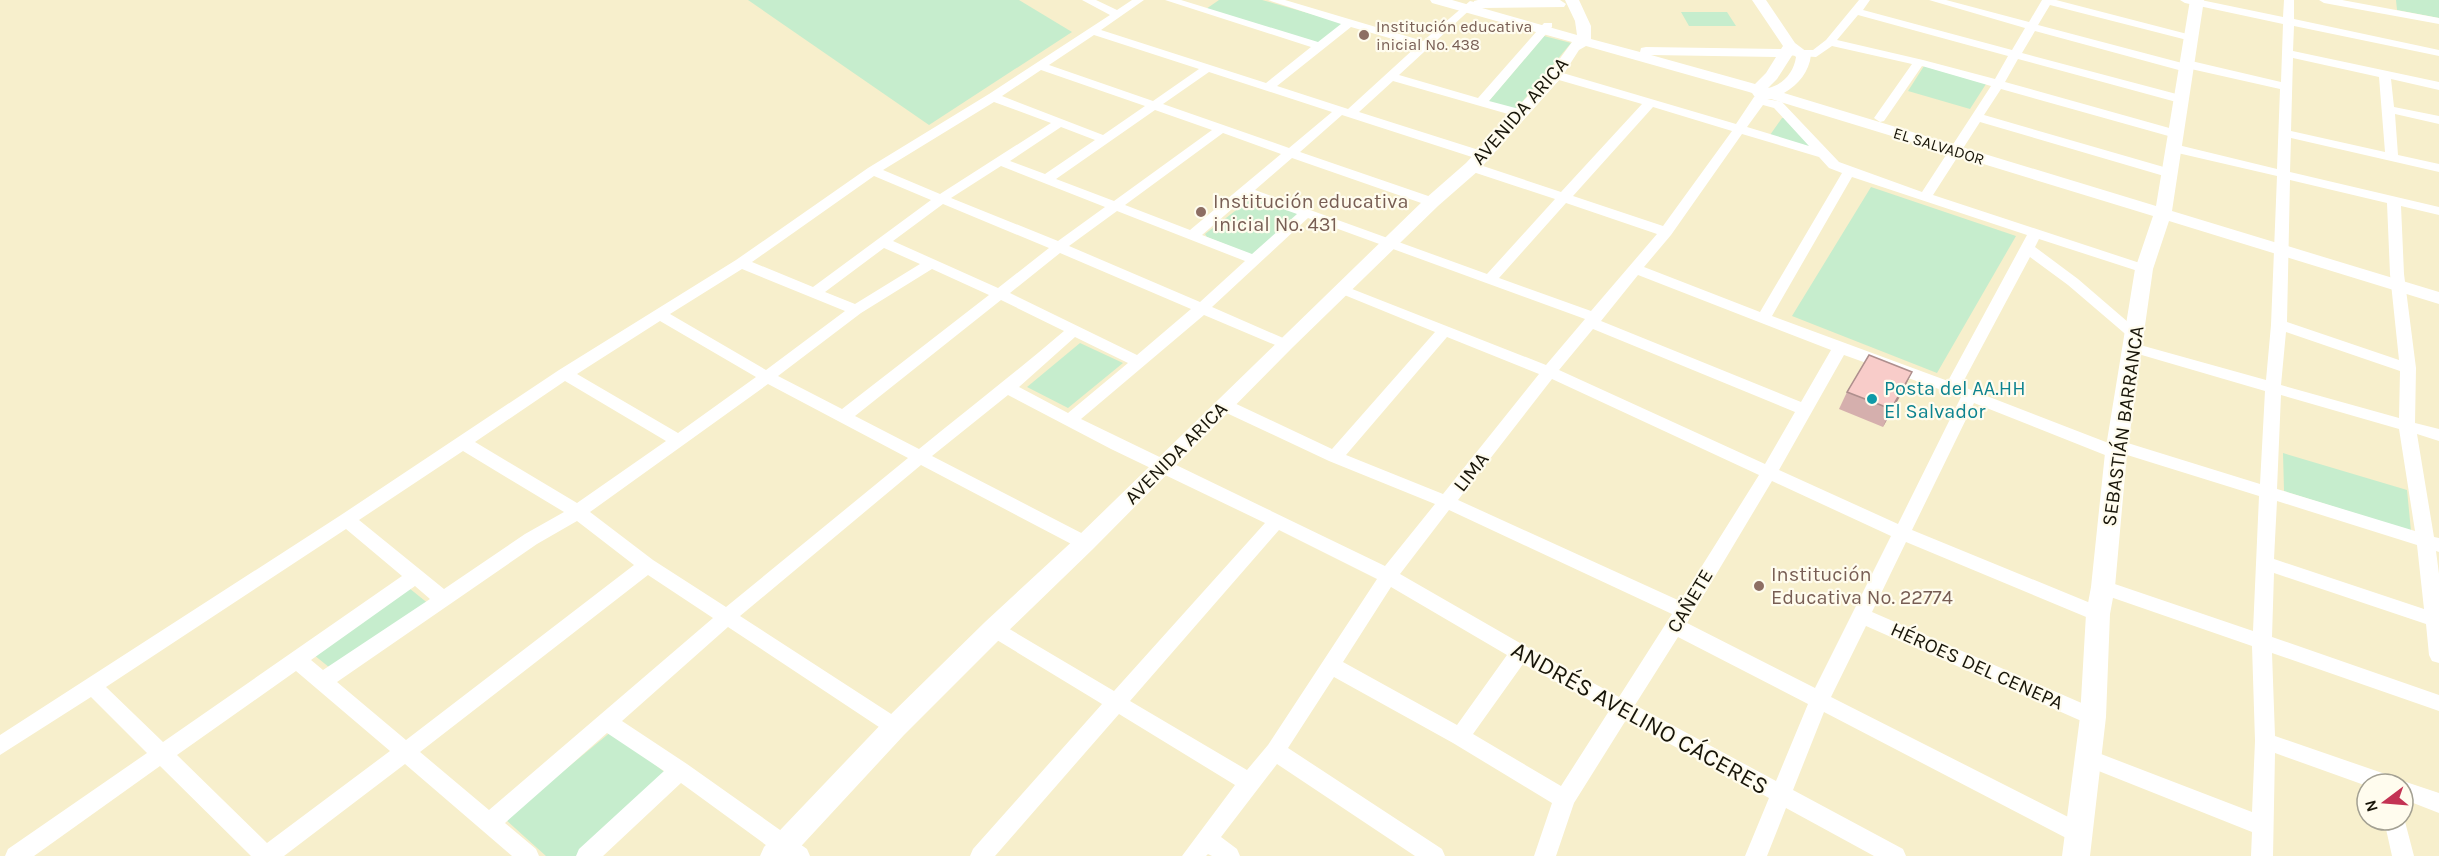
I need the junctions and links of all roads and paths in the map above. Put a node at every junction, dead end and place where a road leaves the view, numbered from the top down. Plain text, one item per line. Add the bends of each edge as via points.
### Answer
1 (1087, 0) edge
2 (1139, 0) edge
3 (1170, 0) edge
4 (1273, 0) edge
5 (1437, 0) edge
6 (1759, 0) edge
7 (1865, 0) edge
8 (1934, 0) edge
9 (2047, 0) edge
10 (2289, 0) edge
11 (2324, 0) edge
12 (2193, 1) edge
13 (1563, 2) edge
14 (1958, 3) edge
15 (1464, 4) edge
16 (2386, 6) edge
17 (1855, 11) junction
18 (1118, 14) junction
19 (2439, 21) edge
20 (1350, 22) junction
21 (2288, 22) junction
22 (2031, 26) junction
23 (1546, 28) junction
24 (1092, 31) junction
25 (1576, 38) junction
26 (2191, 38) junction
27 (1830, 42) junction
28 (1426, 45) junction
29 (1320, 46) junction
30 (1786, 50) junction
31 (1646, 51) junction
32 (2439, 52) edge
33 (2014, 54) junction
34 (2289, 54) junction
35 (1804, 55) junction
36 (1919, 62) junction
37 (1041, 66) junction
38 (2186, 66) junction
39 (1208, 68) junction
40 (1556, 75) junction
41 (2385, 75) junction
42 (1392, 77) junction
43 (1998, 84) junction
44 (2439, 86) edge
45 (1268, 87) junction
46 (2286, 87) junction
47 (1766, 92) junction
48 (993, 97) junction
49 (2180, 99) junction
50 (1481, 102) junction
51 (1650, 103) junction
52 (1156, 105) junction
53 (2388, 109) junction
54 (1346, 112) junction
55 (1519, 113) junction
56 (1978, 117) junction
57 (1880, 118) junction
58 (2439, 120) edge
59 (1061, 122) junction
60 (1222, 128) junction
61 (1739, 130) junction
62 (2285, 133) junction
63 (1106, 140) junction
64 (2175, 141) junction
65 (1958, 147) junction
66 (1291, 153) junction
67 (1823, 154) junction
68 (2392, 157) junction
69 (1476, 161) junction
70 (1002, 162) junction
71 (2439, 168) edge
72 (873, 171) junction
73 (1849, 172) junction
74 (2169, 173) junction
75 (2284, 173) junction
76 (1047, 179) junction
77 (1246, 191) junction
78 (1926, 196) junction
79 (1563, 197) junction
80 (941, 199) junction
81 (2394, 200) junction
82 (1432, 202) junction
83 (1118, 206) junction
84 (2163, 209) junction
85 (2439, 211) edge
86 (1306, 213) junction
87 (1666, 232) junction
88 (2035, 233) junction
89 (1192, 236) junction
90 (883, 242) junction
91 (1390, 244) junction
92 (2280, 245) junction
93 (1059, 247) junction
94 (2027, 248) junction
95 (1254, 261) junction
96 (741, 263) junction
97 (931, 263) junction
98 (1635, 269) junction
99 (2144, 269) junction
100 (1489, 280) junction
101 (2398, 280) junction
102 (2439, 287) edge
103 (1342, 289) junction
104 (998, 293) junction
105 (813, 294) junction
106 (2439, 298) edge
107 (1201, 309) junction
108 (856, 310) junction
109 (659, 314) junction
110 (1764, 318) junction
111 (1593, 320) junction
112 (2279, 325) junction
113 (1074, 330) junction
114 (1445, 330) junction
115 (2134, 342) junction
116 (1285, 344) junction
117 (1840, 348) junction
118 (1137, 361) junction
119 (2408, 368) junction
120 (1549, 372) junction
121 (565, 374) junction
122 (767, 377) junction
123 (1008, 388) junction
124 (2273, 390) junction
125 (1961, 392) junction
126 (1224, 405) junction
127 (1805, 410) junction
128 (844, 416) junction
129 (1070, 420) junction
130 (2407, 426) junction
131 (2439, 435) edge
132 (679, 441) junction
133 (463, 443) junction
134 (2117, 450) junction
135 (920, 457) junction
136 (1335, 457) junction
137 (1163, 465) junction
138 (1770, 471) junction
139 (2268, 494) junction
140 (1447, 502) junction
141 (578, 512) junction
142 (347, 520) junction
143 (1276, 522) junction
144 (1901, 532) junction
145 (1085, 543) junction
146 (2432, 543) edge
147 (2265, 563) junction
148 (647, 565) junction
149 (416, 576) junction
150 (1388, 576) junction
151 (2103, 586) junction
152 (443, 599) junction
153 (2098, 614) junction
154 (1860, 615) junction
155 (727, 618) junction
156 (1679, 619) junction
157 (2433, 619) junction
158 (994, 629) junction
159 (2262, 641) junction
160 (1520, 653) junction
161 (2439, 655) edge
162 (296, 659) junction
163 (1332, 666) junction
164 (323, 681) junction
165 (92, 686) junction
166 (1819, 701) junction
167 (1116, 703) junction
168 (2439, 703) edge
169 (1622, 709) junction
170 (2093, 717) junction
171 (607, 722) junction
172 (895, 727) junction
173 (1460, 737) junction
174 (2265, 741) junction
175 (0, 746) edge
176 (1275, 751) junction
177 (405, 752) junction
178 (162, 754) junction
179 (2088, 758) junction
180 (680, 770) junction
181 (2355, 773) edge
182 (1250, 783) junction
183 (2415, 794) edge
184 (1781, 796) junction
185 (1564, 799) junction
186 (2439, 803) edge
187 (491, 822) junction
188 (2263, 826) junction
189 (2398, 832) edge
190 (2077, 844) edge
191 (1200, 848) edge
192 (786, 853) edge
193 (16, 856) edge
194 (266, 856) edge
195 (528, 856) edge
196 (587, 856) edge
197 (981, 856) edge
198 (1229, 856) edge
199 (1434, 856) edge
200 (1545, 856) edge
201 (1756, 856) edge
202 (1895, 856) edge
203 (2262, 856) edge
204 (2403, 856) edge

1 - 18 street
2 - 18 street
3 - 29 street
4 - 20 street
5 - 15 street, EL SALVADOR
6 - 30 street
7 - 17 street
8 - 14 street
9 - 22 street
9 - 26 street
10 - 21 street
11 - 16 street
12 - 21 street
12 - 26 street, SEBASTIÁN BARRANCA
13 - 15 street
13 - 25 street, AVENIDA ARICA
14 - 22 street
15 - 23 street, EL SALVADOR
15 - 28 street
16 - 19 street
17 - 27 street
17 - 33 street
18 - 24 street
20 - 28 street
20 - 29 street
21 - 32 street
21 - 34 street
22 - 33 street
22 - 38 street
23 - 25 street, EL SALVADOR
23 - 50 street
24 - 37 street
24 - 39 street
25 - 31 street, EL SALVADOR
25 - 40 street, AVENIDA ARICA
25 - 47 street, EL SALVADOR
26 - 38 street, SEBASTIÁN BARRANCA
27 - 35 street via 1816,54
27 - 36 street
28 - 42 street
29 - 45 street
30 - 31 street
30 - 35 street
30 - 47 street
31 - 47 street, EL SALVADOR
33 - 43 street
33 - 49 street
34 - 41 street
34 - 46 street
35 - 47 street via 1798,71
36 - 43 street
36 - 57 street
37 - 48 street
37 - 52 street
38 - 46 street
38 - 49 street, SEBASTIÁN BARRANCA
39 - 45 street
39 - 52 street
40 - 51 street
40 - 55 street, AVENIDA ARICA
41 - 44 street
41 - 53 street
42 - 50 street
42 - 54 street
43 - 56 street
43 - 64 street
45 - 54 street
46 - 62 street
47 - 57 street, EL SALVADOR
47 - 61 street, LIMA
47 - 65 street, EL SALVADOR
47 - 67 street
48 - 59 street
48 - 72 street
49 - 64 street, SEBASTIÁN BARRANCA
50 - 55 street
51 - 61 street
51 - 79 street
52 - 60 street
52 - 63 street
53 - 58 street
53 - 68 street
54 - 66 street
54 - 69 street
55 - 69 street, AVENIDA ARICA
56 - 65 street
56 - 74 street
57 - 65 street, EL SALVADOR
59 - 63 street
59 - 70 street
60 - 66 street
60 - 83 street
61 - 67 street
61 - 87 street, LIMA
62 - 68 street
62 - 75 street
63 - 76 street
64 - 74 street, SEBASTIÁN BARRANCA
64 - 75 street
65 - 78 street
65 - 84 street, EL SALVADOR
66 - 77 street
66 - 82 street
67 - 73 street
68 - 71 street
69 - 79 street
69 - 82 street, AVENIDA ARICA
70 - 76 street
70 - 80 street
72 - 80 street
72 - 96 street
73 - 78 street
73 - 110 street
74 - 84 street, SEBASTIÁN BARRANCA
75 - 81 street
75 - 92 street
76 - 83 street
77 - 86 street
77 - 89 street
78 - 88 street
79 - 87 street
79 - 100 street
80 - 90 street
80 - 93 street
81 - 85 street
81 - 101 street
82 - 91 street, AVENIDA ARICA
83 - 89 street
83 - 93 street
84 - 92 street, EL SALVADOR
84 - 99 street, SEBASTIÁN BARRANCA
86 - 91 street
86 - 95 street
87 - 98 street, LIMA
88 - 94 street
88 - 99 street
89 - 95 street
90 - 97 street
90 - 105 street
91 - 100 street
91 - 103 street, AVENIDA ARICA
92 - 101 street, EL SALVADOR
92 - 112 street
93 - 104 street
93 - 107 street
94 - 115 street via 2073,282
94 - 125 street
95 - 107 street
96 - 105 street
96 - 109 street
97 - 104 street
97 - 108 street
98 - 110 street
98 - 111 street, LIMA
99 - 115 street, SEBASTIÁN BARRANCA
100 - 111 street
101 - 102 street, EL SALVADOR
101 - 106 street, EL SALVADOR
101 - 119 street
103 - 114 street
103 - 116 street, AVENIDA ARICA
104 - 113 street
104 - 128 street
105 - 108 street
107 - 116 street
107 - 118 street
108 - 122 street
109 - 121 street
109 - 122 street
110 - 117 street
111 - 120 street, LIMA
111 - 127 street
112 - 119 street
112 - 124 street
113 - 118 street
113 - 123 street
114 - 120 street
114 - 136 street
115 - 124 street
115 - 134 street, SEBASTIÁN BARRANCA
116 - 126 street, AVENIDA ARICA
117 - 125 street
117 - 127 street, CAÑETE
118 - 129 street
119 - 130 street
120 - 138 street
120 - 140 street, LIMA
121 - 132 street
121 - 133 street
122 - 128 street
122 - 132 street
123 - 129 street, ANDRÉS AVELINO CÁCERES
123 - 135 street
124 - 130 street
124 - 139 street
125 - 134 street
125 - 144 street
126 - 136 street
126 - 137 street, AVENIDA ARICA
127 - 138 street, CAÑETE
128 - 135 street
129 - 137 street, ANDRÉS AVELINO CÁCERES
130 - 131 street
130 - 146 street
132 - 141 street
133 - 141 street
133 - 142 street
134 - 139 street
134 - 151 street, SEBASTIÁN BARRANCA
135 - 145 street
135 - 155 street
136 - 140 street
137 - 143 street, ANDRÉS AVELINO CÁCERES
137 - 145 street, AVENIDA ARICA
138 - 144 street
138 - 156 street, CAÑETE
139 - 146 street
139 - 147 street
140 - 150 street, LIMA
140 - 156 street
141 - 148 street
141 - 152 street
142 - 149 street
142 - 165 street
143 - 150 street, ANDRÉS AVELINO CÁCERES
143 - 167 street
144 - 153 street
144 - 154 street
145 - 158 street, AVENIDA ARICA
146 - 157 street
147 - 157 street
147 - 159 street
148 - 155 street
148 - 177 street
149 - 152 street
149 - 162 street
150 - 160 street, ANDRÉS AVELINO CÁCERES
150 - 163 street, LIMA
151 - 153 street, SEBASTIÁN BARRANCA
151 - 159 street
152 - 164 street
153 - 170 street, SEBASTIÁN BARRANCA
154 - 166 street
154 - 170 street, HÉROES DEL CENEPA
155 - 171 street
155 - 172 street
156 - 166 street
156 - 169 street, CAÑETE
157 - 161 street
158 - 167 street
158 - 172 street, AVENIDA ARICA
159 - 168 street
159 - 174 street
160 - 169 street, ANDRÉS AVELINO CÁCERES
160 - 173 street
162 - 164 street
162 - 178 street
163 - 173 street
163 - 176 street, LIMA
164 - 177 street
165 - 175 street
165 - 178 street
166 - 184 street
166 - 190 street
167 - 182 street
167 - 197 street
169 - 184 street, ANDRÉS AVELINO CÁCERES
169 - 185 street, CAÑETE
170 - 179 street, SEBASTIÁN BARRANCA
171 - 180 street
171 - 187 street
172 - 192 street, AVENIDA ARICA
173 - 185 street
174 - 181 street
174 - 188 street
176 - 182 street, LIMA
176 - 199 street
177 - 187 street
177 - 194 street
178 - 193 street
178 - 194 street
179 - 188 street
179 - 190 street, SEBASTIÁN BARRANCA
180 - 192 street
180 - 196 street
182 - 191 street, LIMA
183 - 186 street
184 - 201 street
184 - 202 street, ANDRÉS AVELINO CÁCERES
185 - 200 street, CAÑETE
187 - 195 street
188 - 203 street
189 - 204 street
191 - 198 street

